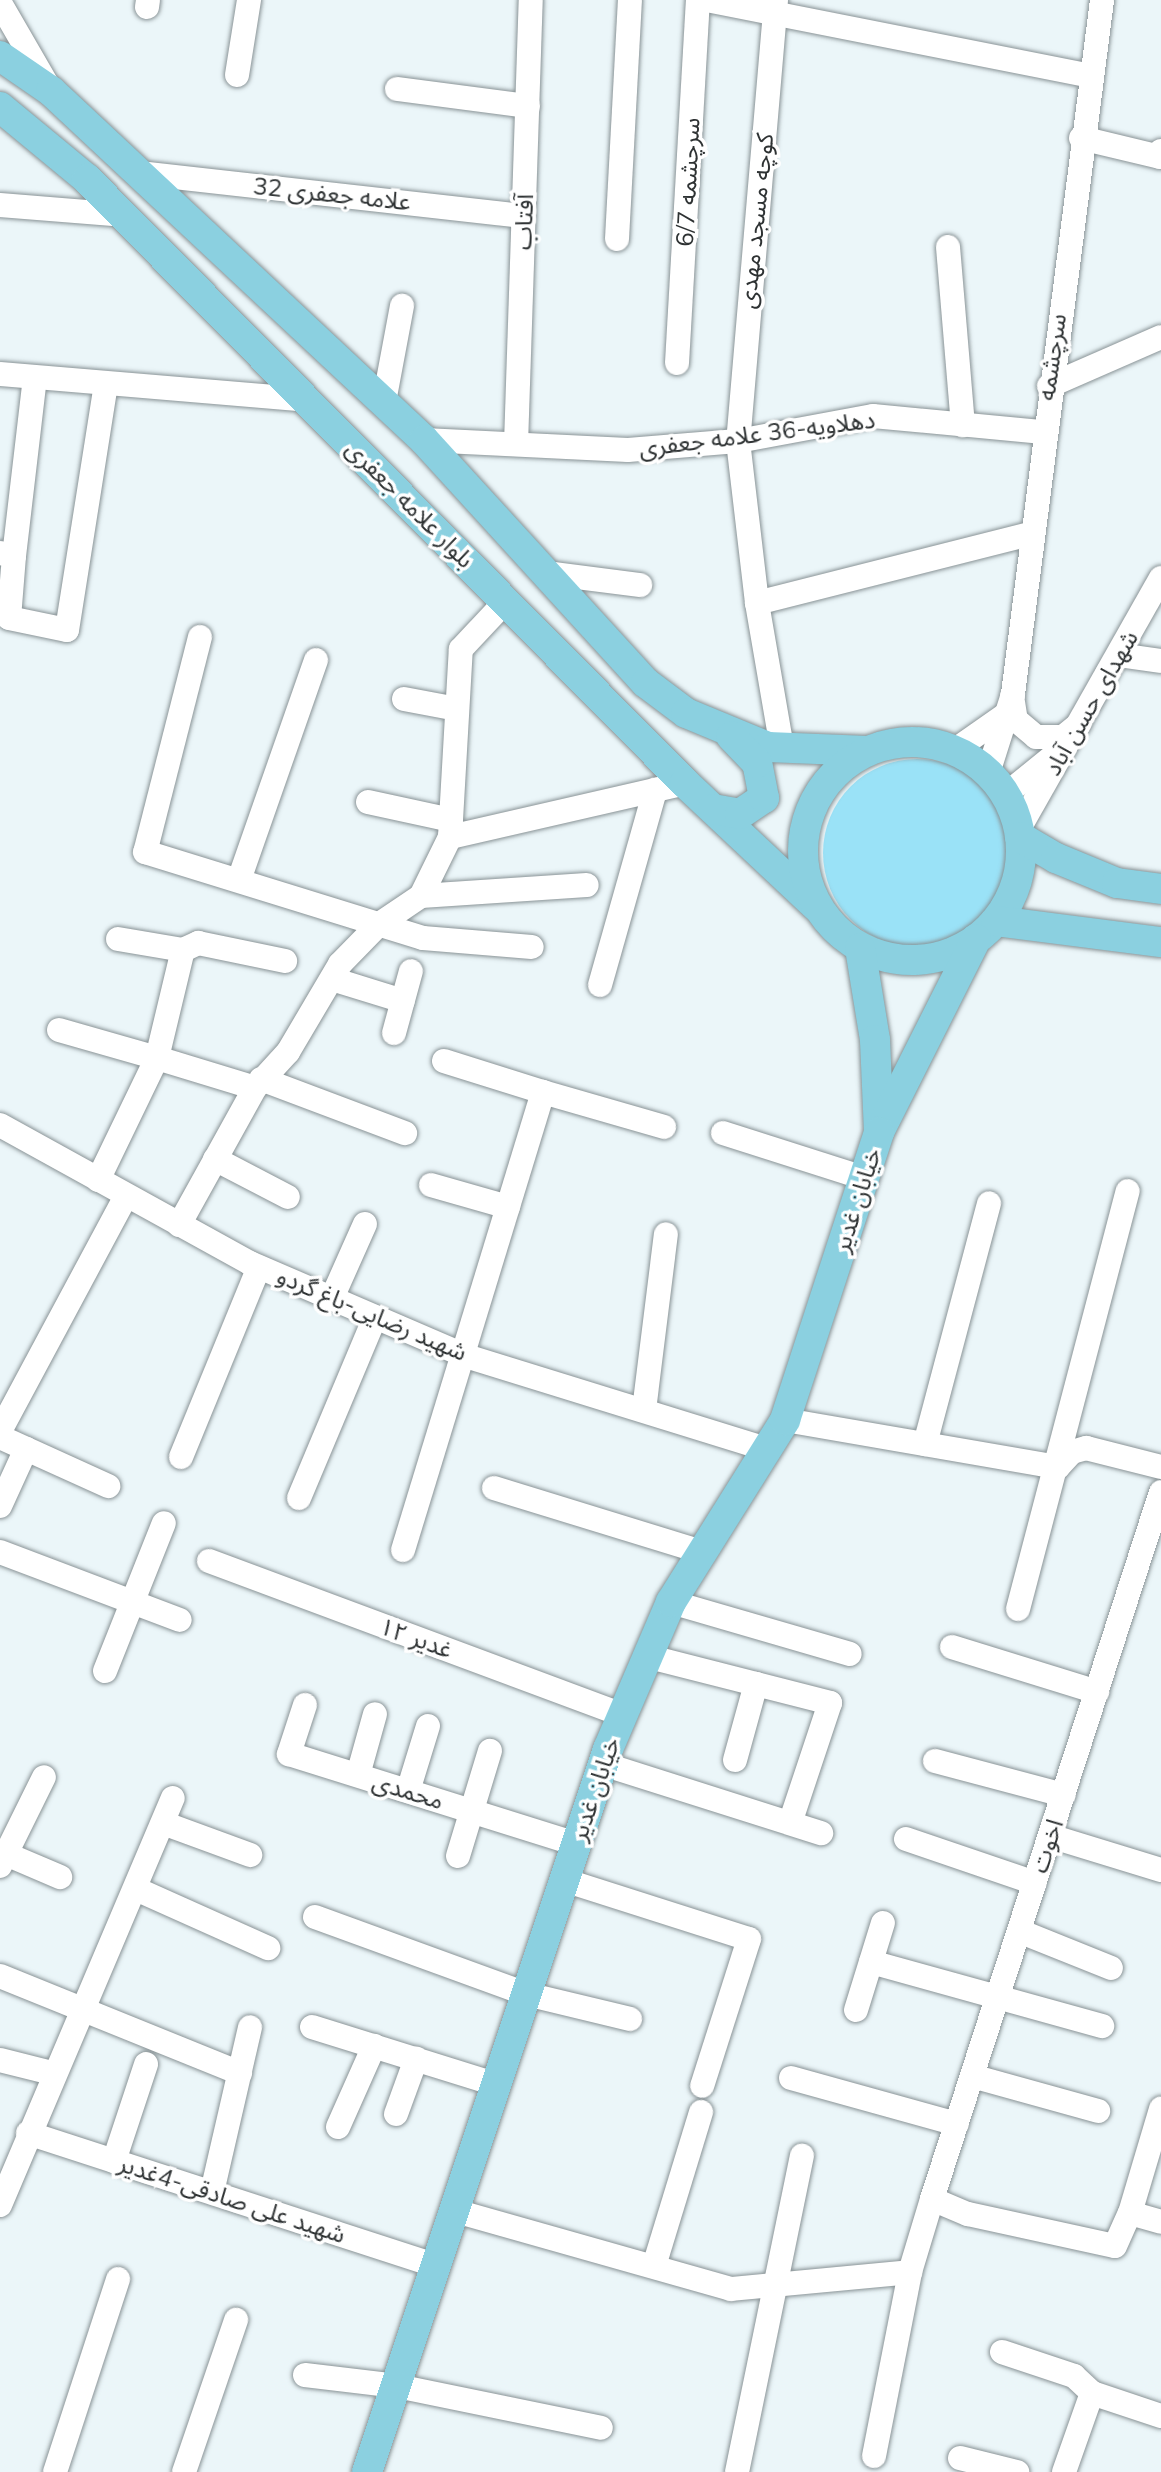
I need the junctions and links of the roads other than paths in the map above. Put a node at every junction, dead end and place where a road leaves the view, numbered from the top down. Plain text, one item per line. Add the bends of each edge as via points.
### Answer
1 (249, 0) edge
2 (531, 0) edge
3 (630, 0) edge
4 (698, 0) edge
5 (707, 0) edge
6 (1102, 0) edge
7 (0, 3) edge
8 (776, 6) edge
9 (0, 56) edge
10 (237, 75) dead end
11 (1090, 76) junction
12 (397, 89) dead end
13 (51, 91) junction
14 (528, 106) junction
15 (0, 107) edge
16 (1081, 138) junction
17 (1161, 151) edge
18 (139, 173) junction
19 (0, 205) edge
20 (123, 215) junction
21 (524, 216) junction
22 (617, 239) dead end
23 (948, 247) dead end
24 (402, 306) dead end
25 (1161, 337) edge
26 (677, 363) dead end
27 (0, 374) edge
28 (35, 378) junction
29 (106, 385) junction
30 (1049, 386) junction
31 (307, 400) junction
32 (384, 402) junction
33 (963, 425) junction
34 (1043, 432) junction
35 (424, 440) junction
36 (738, 441) junction
37 (516, 444) junction
38 (1029, 534) junction
39 (7, 554) edge
40 (546, 573) junction
41 (1161, 578) edge
42 (640, 585) dead end
43 (506, 601) junction
44 (757, 603) junction
45 (200, 637) dead end
46 (1119, 655) junction
47 (316, 660) dead end
48 (1161, 661) edge
49 (404, 699) dead end
50 (1009, 704) junction
51 (457, 709) junction
52 (1083, 719) junction
53 (730, 734) junction
54 (1068, 744) junction
55 (782, 748) junction
56 (955, 750) junction
57 (867, 751) junction
58 (685, 783) junction
59 (997, 784) junction
60 (655, 790) junction
61 (368, 802) dead end
62 (713, 809) junction
63 (450, 828) junction
64 (1020, 832) junction
65 (239, 880) junction
66 (587, 885) dead end
67 (1161, 889) edge
68 (421, 896) junction
69 (816, 906) junction
70 (378, 925) junction
71 (986, 930) junction
72 (118, 939) dead end
73 (1161, 942) edge
74 (532, 947) dead end
75 (860, 948) junction
76 (183, 950) junction
77 (285, 961) dead end
78 (411, 971) dead end
79 (332, 979) junction
80 (600, 985) dead end
81 (403, 1001) junction
82 (59, 1030) dead end
83 (394, 1033) dead end
84 (157, 1058) junction
85 (444, 1061) dead end
86 (258, 1084) junction
87 (543, 1092) junction
88 (0, 1125) edge
89 (664, 1127) dead end
90 (879, 1132) junction
91 (405, 1133) dead end
92 (723, 1133) dead end
93 (215, 1159) junction
94 (864, 1178) junction
95 (98, 1180) junction
96 (431, 1185) dead end
97 (1128, 1191) dead end
98 (126, 1196) junction
99 (288, 1197) dead end
100 (989, 1203) dead end
101 (508, 1207) junction
102 (365, 1224) dead end
103 (179, 1225) junction
104 (666, 1234) dead end
105 (259, 1267) junction
106 (332, 1298) junction
107 (375, 1317) junction
108 (466, 1356) junction
109 (644, 1410) junction
110 (785, 1420) junction
111 (0, 1434) edge
112 (925, 1444) junction
113 (26, 1449) junction
114 (767, 1449) junction
115 (181, 1457) dead end
116 (1058, 1467) junction
117 (1161, 1467) edge
118 (108, 1486) dead end
119 (494, 1488) dead end
120 (1161, 1492) edge
121 (299, 1498) dead end
122 (0, 1506) edge
123 (164, 1523) dead end
124 (403, 1550) dead end
125 (0, 1552) edge
126 (702, 1552) junction
127 (209, 1561) dead end
128 (132, 1602) junction
129 (671, 1602) junction
130 (1018, 1609) dead end
131 (180, 1620) dead end
132 (952, 1647) dead end
133 (850, 1654) dead end
134 (646, 1656) junction
135 (105, 1671) dead end
136 (756, 1684) junction
137 (1097, 1692) junction
138 (305, 1705) dead end
139 (375, 1714) dead end
140 (622, 1715) junction
141 (428, 1726) dead end
142 (490, 1751) dead end
143 (735, 1760) dead end
144 (935, 1761) dead end
145 (603, 1764) junction
146 (358, 1775) junction
147 (44, 1777) dead end
148 (408, 1791) junction
149 (1064, 1795) junction
150 (173, 1798) dead end
151 (471, 1810) junction
152 (163, 1823) junction
153 (790, 1823) junction
154 (821, 1833) dead end
155 (1050, 1836) junction
156 (906, 1839) dead end
157 (576, 1844) junction
158 (250, 1855) dead end
159 (458, 1856) dead end
160 (3, 1860) edge
161 (1161, 1870) edge
162 (60, 1877) dead end
163 (564, 1880) junction
164 (1035, 1883) junction
165 (136, 1889) junction
166 (315, 1917) dead end
167 (883, 1923) dead end
168 (1019, 1931) junction
169 (268, 1948) dead end
170 (871, 1962) junction
171 (1111, 1968) dead end
172 (0, 1976) edge
173 (526, 1994) junction
174 (999, 1994) junction
175 (81, 2006) junction
176 (856, 2010) dead end
177 (630, 2019) dead end
178 (1102, 2026) dead end
179 (250, 2027) dead end
180 (312, 2027) dead end
181 (374, 2046) junction
182 (416, 2059) junction
183 (0, 2060) edge
184 (146, 2064) dead end
185 (52, 2073) junction
186 (240, 2073) junction
187 (972, 2076) junction
188 (791, 2078) dead end
189 (495, 2084) junction
190 (702, 2086) dead end
191 (1098, 2111) dead end
192 (701, 2112) dead end
193 (396, 2114) dead end
194 (1160, 2117) edge
195 (957, 2124) junction
196 (338, 2127) dead end
197 (28, 2133) junction
198 (802, 2156) dead end
199 (114, 2161) junction
200 (212, 2192) junction
201 (2, 2195) edge
202 (932, 2199) junction
203 (452, 2210) junction
204 (1130, 2213) junction
205 (1161, 2222) edge
206 (435, 2265) junction
207 (654, 2266) junction
208 (910, 2272) junction
209 (118, 2279) dead end
210 (776, 2283) junction
211 (236, 2320) dead end
212 (1002, 2352) dead end
213 (305, 2375) dead end
214 (397, 2386) junction
215 (1092, 2393) junction
216 (1161, 2416) edge
217 (601, 2428) dead end
218 (874, 2456) dead end
219 (960, 2458) dead end
220 (55, 2472) edge
221 (184, 2472) edge
222 (367, 2472) edge
223 (737, 2472) edge
224 (1017, 2472) edge
225 (1064, 2472) edge

1 - 10 street
2 - 14 street, آفتاب
3 - 22 street
4 - 26 street, سرچشمه 6/7
5 - 8 street
6 - 11 street, سرچشمه
7 - 13 street
8 - 11 street
8 - 36 street, کوچه مسجد مهدی
9 - 13 main road, بلوار علامه جعفری
11 - 16 street, سرچشمه
12 - 14 street
13 - 18 main road, بلوار علامه جعفری
14 - 21 street, آفتاب
15 - 20 main road, بلوار علامه جعفری
16 - 17 street via 1160,157
16 - 30 street, سرچشمه
18 - 21 street, علامه جعفری 32
18 - 32 main road, بلوار علامه جعفری
19 - 20 street
20 - 31 main road, بلوار علامه جعفری
21 - 37 street, آفتاب
23 - 33 street
24 - 32 street
25 - 30 street
27 - 28 street
28 - 29 street
28 - 39 street
29 - 31 street
29 - 39 street via 67,630 9,618
30 - 34 street, سرچشمه
31 - 43 main road, بلوار علامه جعفری
32 - 35 main road, بلوار علامه جعفری
33 - 34 street, دهلاویه-36 علامه جعفری
33 - 36 street, دهلاویه-36 علامه جعفری via 873,416
34 - 38 street, سرچشمه
35 - 37 street, دهلاویه-36 علامه جعفری
35 - 40 main road, بلوار علامه جعفری
36 - 37 street, دهلاویه-36 علامه جعفری via 628,450
36 - 44 street, کوچه مسجد مهدی
38 - 44 street
38 - 50 street, سرچشمه
40 - 42 street
40 - 53 main road, بلوار علامه جعفری via 646,683 686,713
41 - 46 street, شهدای حسن آباد
43 - 51 street via 461,649
43 - 58 main road, بلوار علامه جعفری
44 - 55 street, کوچه مسجد مهدی
45 - 65 street via 145,852
46 - 48 street
46 - 52 street, شهدای حسن آباد
47 - 65 street
49 - 51 street
50 - 52 street via 1016,720 1036,737 1063,737
50 - 56 street
50 - 59 street, سرچشمه
51 - 63 street
52 - 54 street, شهدای حسن آباد
53 - 55 main road, بلوار علامه جعفری
53 - 62 main road via 757,763 764,798 740,814
54 - 59 street
54 - 64 street, شهدای حسن آباد
55 - 57 main road, بلوار علامه جعفری
56 - 57 main road via 911,743
56 - 59 main road
57 - 69 main road via 830,778 807,817 802,863
58 - 60 street
58 - 62 main road, بلوار علامه جعفری
59 - 64 main road
60 - 63 street
60 - 80 street
61 - 63 street
62 - 69 main road, بلوار علامه جعفری
63 - 68 street
64 - 67 main road via 1056,858 1117,883
64 - 71 main road via 1013,889
65 - 70 street
66 - 68 street
68 - 70 street
69 - 75 main road via 835,930
70 - 74 street via 423,938
70 - 79 street
71 - 73 main road
71 - 75 main road via 939,956 899,960
71 - 90 main road
72 - 76 street
75 - 90 main road via 875,1040
76 - 77 street via 198,943
76 - 84 street
78 - 81 street
79 - 81 street
79 - 86 street via 288,1052
81 - 83 street
82 - 84 street
84 - 86 street
84 - 95 street
85 - 87 street
86 - 91 street
86 - 93 street
87 - 89 street
87 - 101 street
88 - 95 street, شهید رضایی-باغ گردو
90 - 94 main road, خیابان غدیر
92 - 94 street
93 - 99 street
93 - 103 street
94 - 110 main road, خیابان غدیر
95 - 98 street, شهید رضایی-باغ گردو
96 - 101 street
97 - 116 street
98 - 103 street, شهید رضایی-باغ گردو
98 - 111 street
100 - 112 street
101 - 108 street
102 - 106 street
103 - 105 street, شهید رضایی-باغ گردو
104 - 109 street
105 - 106 street, شهید رضایی-باغ گردو
105 - 115 street
106 - 107 street, شهید رضایی-باغ گردو
107 - 108 street, شهید رضایی-باغ گردو
107 - 121 street
108 - 109 street, شهید رضایی-باغ گردو
108 - 124 street
109 - 114 street, شهید رضایی-باغ گردو
110 - 112 street
110 - 114 main road, خیابان غدیر
111 - 113 street
112 - 116 street
113 - 118 street
113 - 122 street
114 - 126 main road, خیابان غدیر
116 - 117 street via 1072,1452 1086,1448
116 - 130 street
119 - 126 street
120 - 137 street, اخوت
123 - 128 street
125 - 128 street
126 - 129 main road, خیابان غدیر
127 - 140 street, غدیر ۱۲
128 - 131 street
128 - 135 street
129 - 133 street
129 - 134 main road, خیابان غدیر
132 - 137 street
134 - 136 street
134 - 140 main road, خیابان غدیر
136 - 143 street
136 - 153 street via 830,1703
137 - 149 street, اخوت
138 - 146 street, محمدی via 289,1754
139 - 146 street
140 - 145 main road, خیابان غدیر
141 - 148 street
142 - 151 street
144 - 149 street
145 - 153 street
145 - 157 main road, خیابان غدیر
146 - 148 street, محمدی
147 - 160 street
148 - 151 street, محمدی
149 - 155 street, اخوت
150 - 152 street
151 - 157 street, محمدی
151 - 159 street
152 - 158 street
152 - 165 street
153 - 154 street
155 - 161 street
155 - 164 street, اخوت
156 - 164 street
157 - 163 main road, خیابان غدیر
160 - 162 street
163 - 173 main road, خیابان غدیر
163 - 190 street via 749,1939
164 - 168 street, اخوت
165 - 169 street
165 - 175 street
166 - 173 street
167 - 170 street
168 - 171 street
168 - 174 street, اخوت
170 - 174 street
170 - 176 street
172 - 175 street
173 - 177 street
173 - 189 main road, خیابان غدیر
174 - 178 street
174 - 187 street, اخوت
175 - 185 street
175 - 186 street
179 - 186 street
180 - 181 street
181 - 182 street
181 - 196 street
182 - 189 street
182 - 193 street
183 - 185 street
184 - 199 street
185 - 197 street
186 - 200 street
187 - 191 street
187 - 195 street, اخوت
188 - 195 street
189 - 203 main road, خیابان غدیر
192 - 207 street
194 - 204 street
195 - 202 street, اخوت
197 - 199 street, شهید علی صادقی-4غدیر
197 - 201 street
198 - 210 street
199 - 200 street, شهید علی صادقی-4غدیر
200 - 206 street, شهید علی صادقی-4غدیر
202 - 204 street via 968,2214 1115,2246
202 - 208 street, اخوت
203 - 206 main road, خیابان غدیر
203 - 207 street
204 - 205 street
206 - 214 main road, خیابان غدیر
207 - 210 street via 731,2289
208 - 210 street
208 - 218 street, اخوت
209 - 220 street
210 - 223 street
211 - 221 street
212 - 215 street via 1074,2376
213 - 214 street
214 - 217 street
214 - 222 main road, خیابان غدیر
215 - 216 street
215 - 225 street
219 - 224 street

